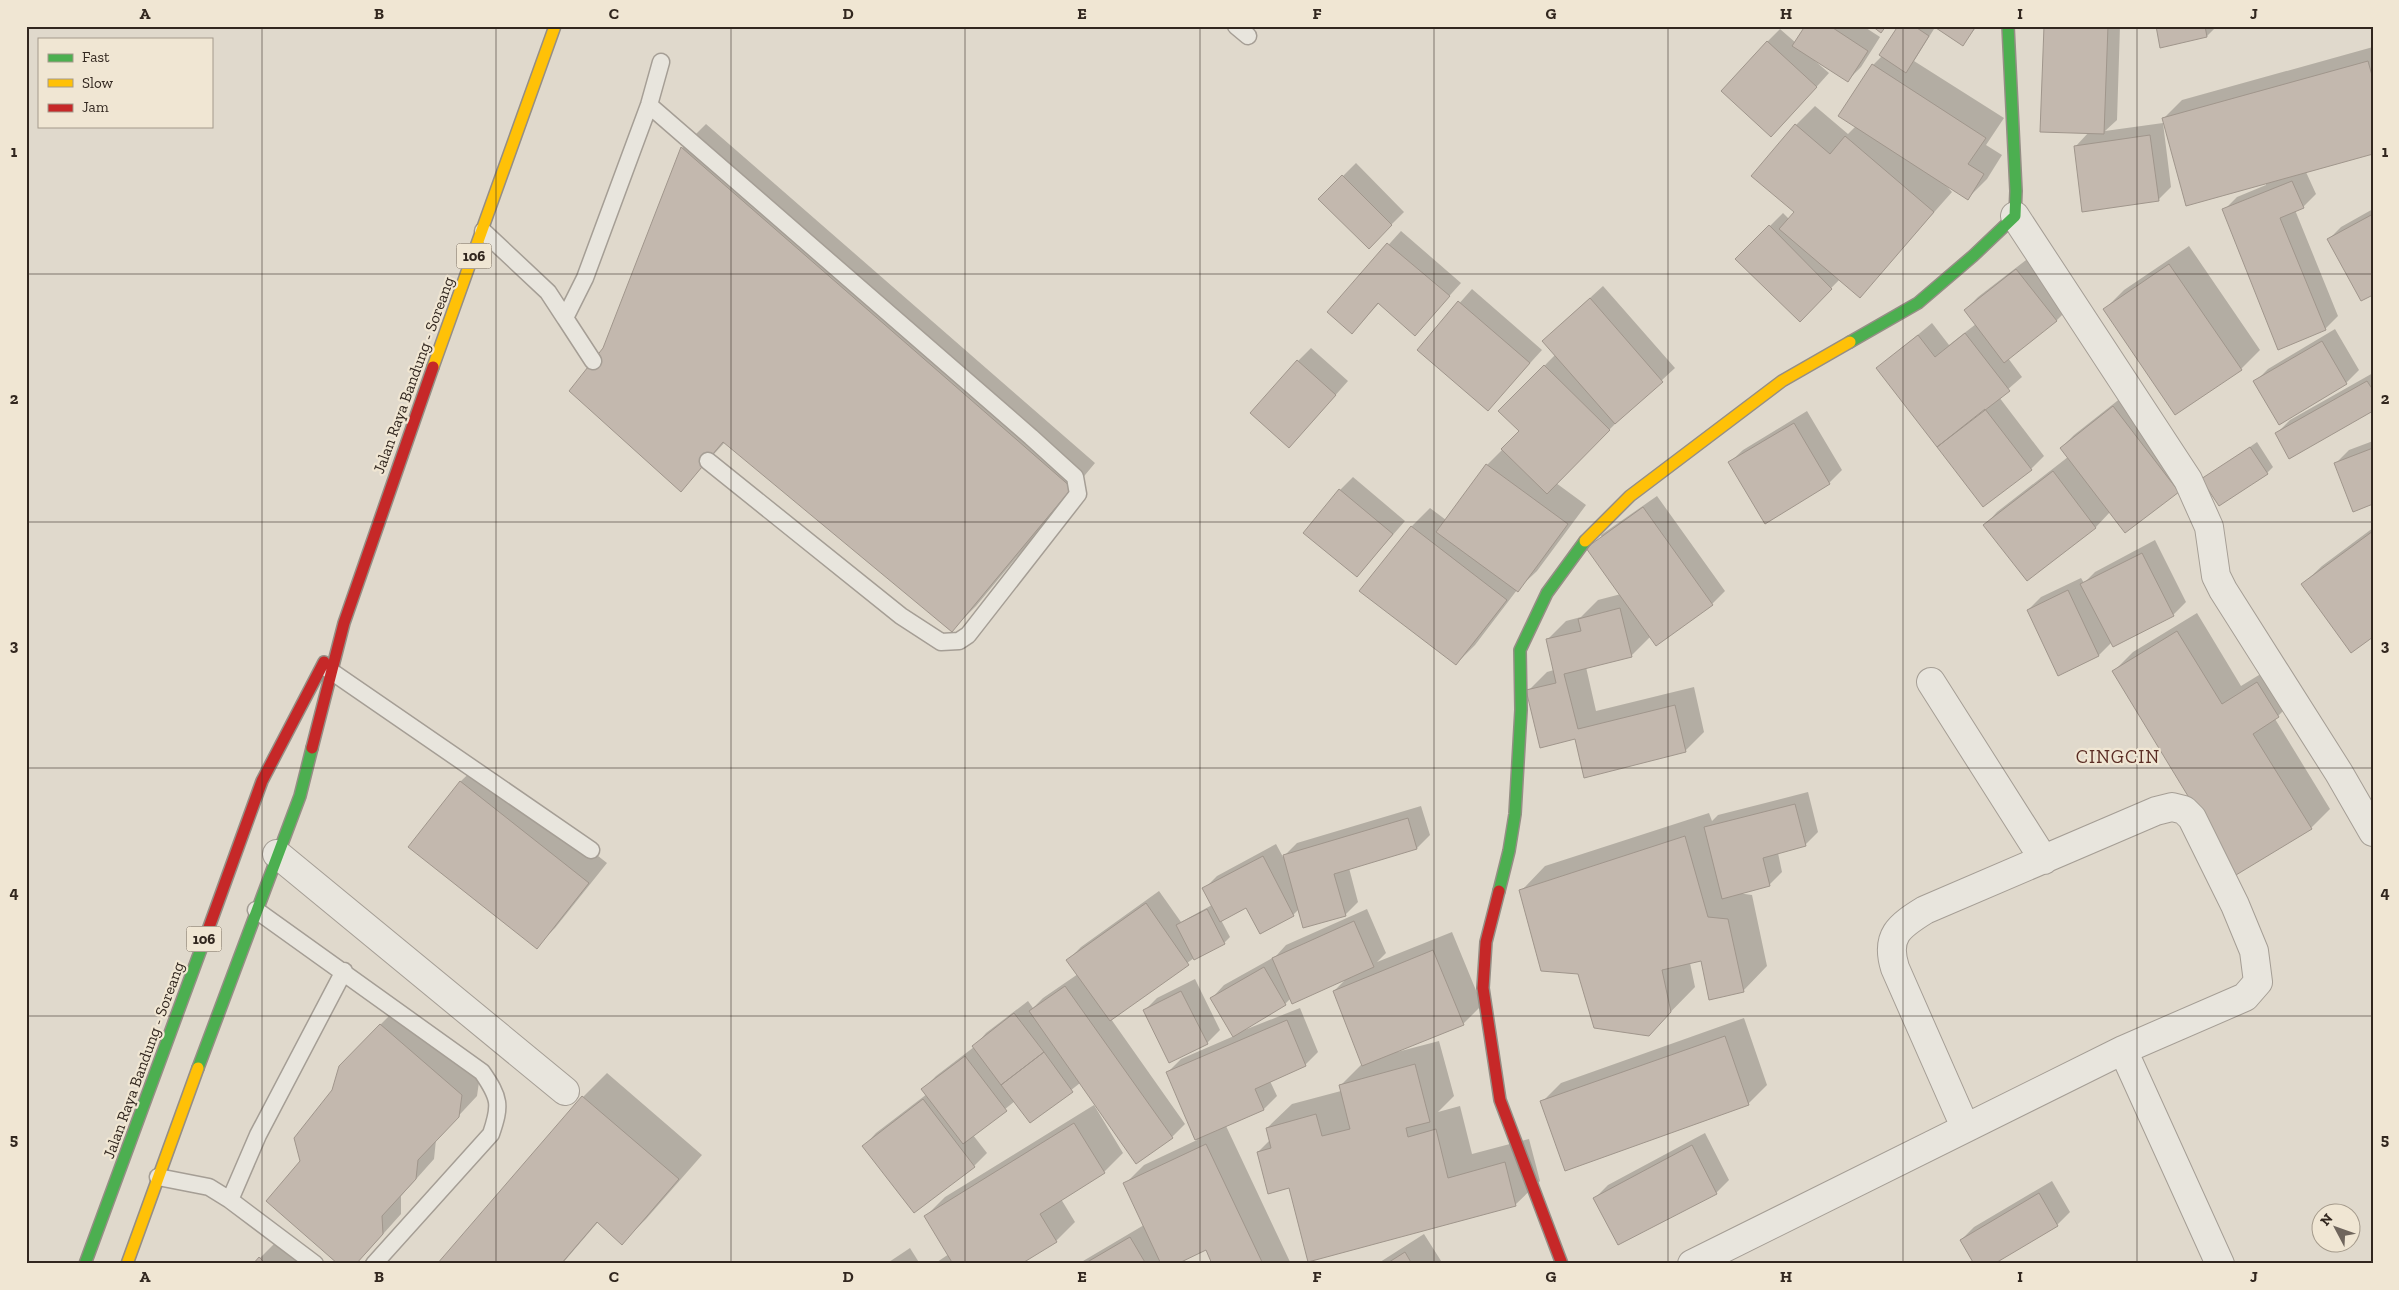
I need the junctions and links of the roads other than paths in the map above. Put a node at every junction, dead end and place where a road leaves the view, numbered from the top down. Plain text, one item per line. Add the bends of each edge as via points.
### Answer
1 (556, 26) edge
2 (2008, 26) edge
3 (661, 62) dead end
4 (649, 105) junction
5 (2015, 216) junction
6 (483, 231) junction
7 (565, 318) junction
8 (593, 361) dead end
9 (708, 461) dead end
10 (328, 668) junction
11 (1931, 682) dead end
12 (2373, 832) edge
13 (591, 850) dead end
14 (277, 854) junction
15 (2044, 860) junction
16 (256, 910) junction
17 (344, 971) junction
18 (2124, 1050) junction
19 (566, 1091) dead end
20 (1965, 1127) junction
21 (158, 1177) junction
22 (230, 1200) junction
23 (85, 1264) edge
24 (127, 1264) edge
25 (314, 1264) edge
26 (374, 1264) edge
27 (1562, 1264) edge
28 (1692, 1264) edge
29 (2220, 1264) edge

1 - 6 main road, Jalan Raya Bandung - Soreang / 106
2 - 5 main road
3 - 4 lane
4 - 7 lane via 585,278
4 - 9 lane via 1031,437 1075,477 1078,494 968,634 959,641 941,642 901,616
5 - 12 street via 2188,480 2209,527 2216,576 2223,590
5 - 27 main road via 1918,303 1782,381 1630,496 1588,536 1546,593 1520,650 1521,710 1515,814 1486,942 1483,988 1500,1100
6 - 7 lane via 548,292
6 - 10 main road, Jalan Raya Bandung - Soreang / 106 via 390,484
7 - 8 lane
10 - 13 lane
10 - 14 main road, Jalan Raya Bandung - Soreang / 106 via 300,796
10 - 23 main road, Jalan Raya Bandung - Soreang / 106 via 262,781
11 - 15 street
14 - 16 main road, Jalan Raya Bandung - Soreang / 106
14 - 19 street
15 - 18 street via 2156,811 2172,807 2184,810 2192,818 2254,951 2258,982 2245,997
15 - 20 street via 1925,910 1903,923 1892,942 1890,953 1895,968
16 - 17 lane
16 - 21 main road, Jalan Raya Bandung - Soreang / 106
17 - 22 lane via 258,1135
17 - 26 lane via 482,1072 494,1090 498,1111 491,1134
18 - 20 street
18 - 29 street
20 - 28 street
21 - 22 lane via 209,1187
21 - 24 main road, Jalan Raya Bandung - Soreang / 106
22 - 25 lane

